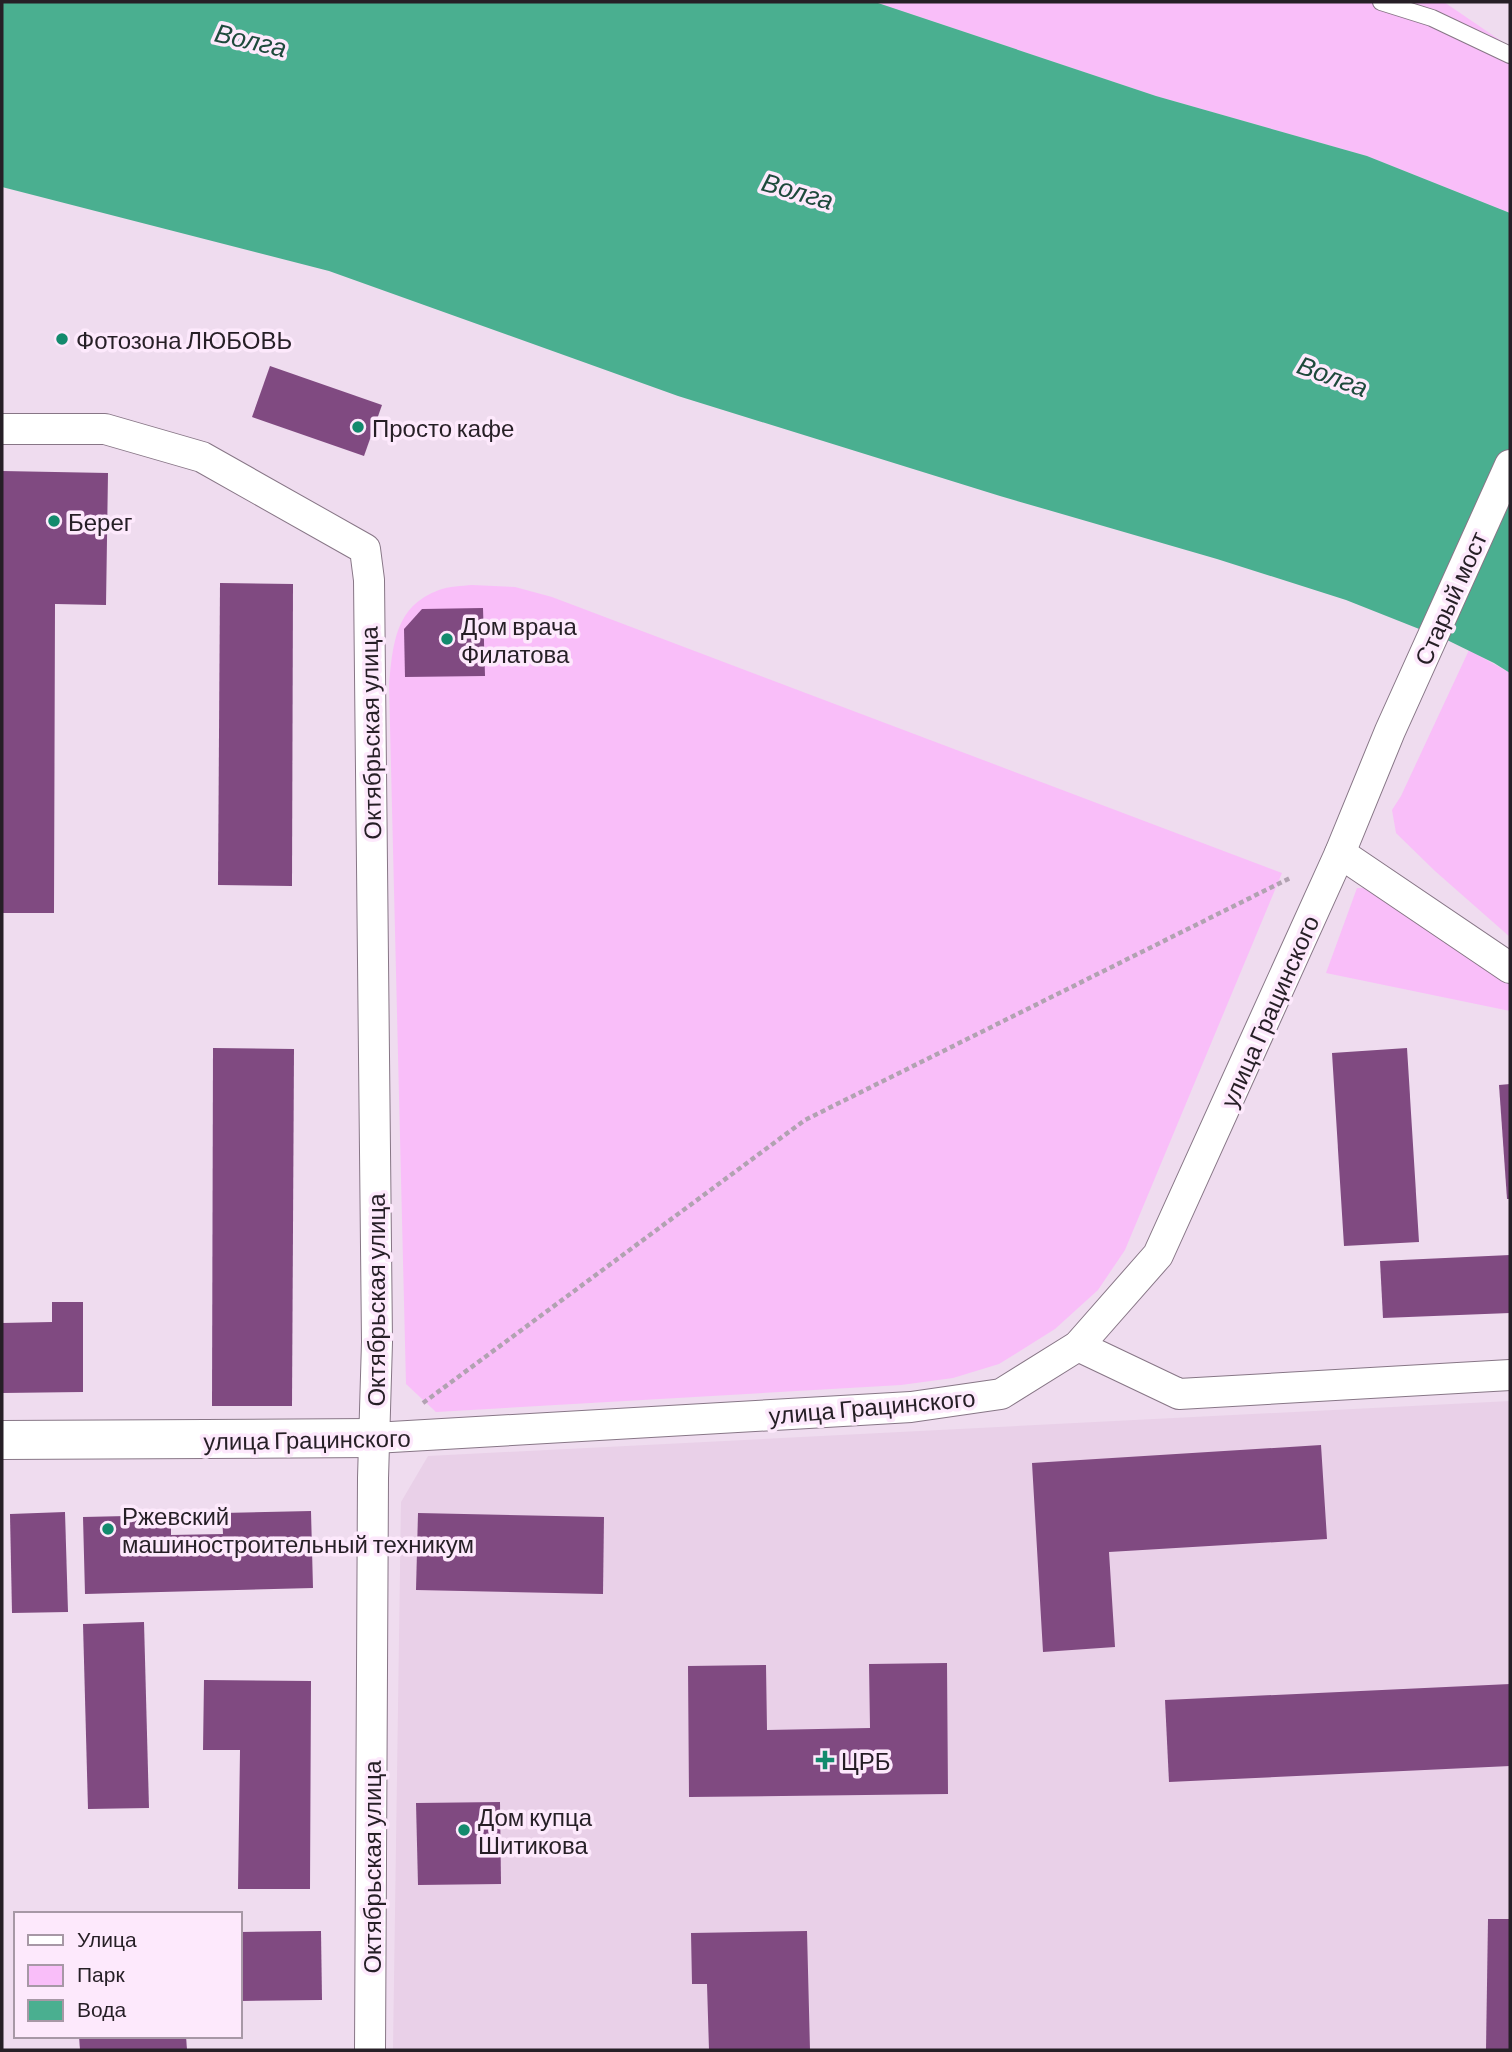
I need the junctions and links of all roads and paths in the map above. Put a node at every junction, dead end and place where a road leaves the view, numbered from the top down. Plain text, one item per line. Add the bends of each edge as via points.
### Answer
1 (1381, 2) edge
2 (1510, 55) edge
3 (2, 429) edge
4 (1510, 465) edge
5 (1390, 731) joint
6 (1340, 853) junction
7 (1510, 968) edge
8 (1078, 1346) junction
9 (1510, 1375) edge
10 (419, 1405) dead end
11 (374, 1438) junction
12 (2, 1440) edge
13 (370, 2050) edge

1 - 2 lane via 1432,18
3 - 11 street, Октябрьская улица via 106,429 202,457 365,549 369,580 377,1342
4 - 5 street, Старый мост
5 - 6 street, улица Грацинского
6 - 7 street
6 - 8 street, улица Грацинского via 1158,1255
6 - 10 path via 805,1120
8 - 9 street via 1179,1394
8 - 11 street, улица Грацинского via 1001,1394 911,1407
11 - 12 street, улица Грацинского
11 - 13 street, Октябрьская улица

